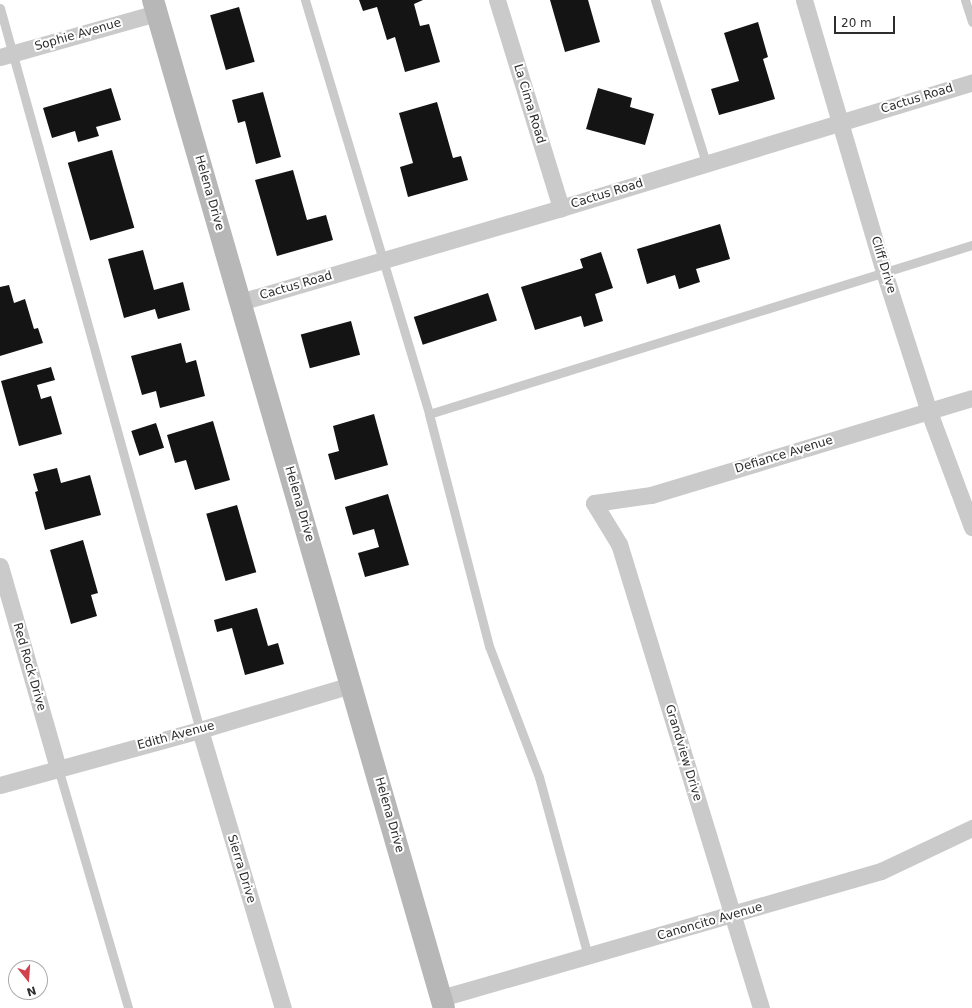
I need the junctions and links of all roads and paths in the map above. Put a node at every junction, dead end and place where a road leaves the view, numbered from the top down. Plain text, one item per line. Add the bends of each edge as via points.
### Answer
1 (305, 0) edge
2 (497, 0) edge
3 (655, 0) edge
4 (804, 0) edge
5 (965, 0) edge
6 (155, 7) edge
7 (0, 8) edge
8 (972, 22) edge
9 (7, 55) edge
10 (972, 82) edge
11 (841, 122) junction
12 (706, 163) junction
13 (562, 208) junction
14 (972, 245) edge
15 (382, 261) junction
16 (884, 272) junction
17 (240, 302) junction
18 (972, 398) edge
19 (929, 412) junction
20 (429, 414) junction
21 (594, 503) joint
22 (972, 527) edge
23 (0, 566) edge
24 (351, 685) junction
25 (200, 730) junction
26 (58, 768) junction
27 (0, 785) edge
28 (972, 828) edge
29 (733, 915) junction
30 (588, 956) junction
31 (442, 1003) edge
32 (128, 1008) edge
33 (282, 1008) edge
34 (761, 1008) edge

1 - 15 lane
2 - 13 street, La Cima Road
3 - 12 lane
4 - 11 street, Cliff Drive
5 - 8 lane
6 - 9 street, Sophie Avenue
6 - 17 main road, Helena Drive
7 - 9 lane
9 - 25 lane
10 - 11 street, Cactus Road
11 - 12 street, Cactus Road
11 - 16 street, Cliff Drive
12 - 13 street, Cactus Road
13 - 15 street, Cactus Road
14 - 16 lane
15 - 17 street, Cactus Road
15 - 20 lane
16 - 19 street, Cliff Drive
16 - 20 lane
17 - 24 main road, Helena Drive
18 - 19 street, Defiance Avenue
19 - 21 street, Defiance Avenue via 651,495
19 - 22 street, Cliff Drive
20 - 30 lane via 489,646 539,777
21 - 29 street, Grandview Drive via 619,544
23 - 26 street, Red Rock Drive
24 - 25 street, Edith Avenue
24 - 31 main road, Helena Drive
25 - 26 street, Edith Avenue
25 - 33 street, Sierra Drive
26 - 27 street, Edith Avenue
26 - 32 lane
28 - 29 street, Canoncito Avenue via 881,871
29 - 30 street, Canoncito Avenue
29 - 34 street, Grandview Drive
30 - 31 street, Canoncito Avenue

